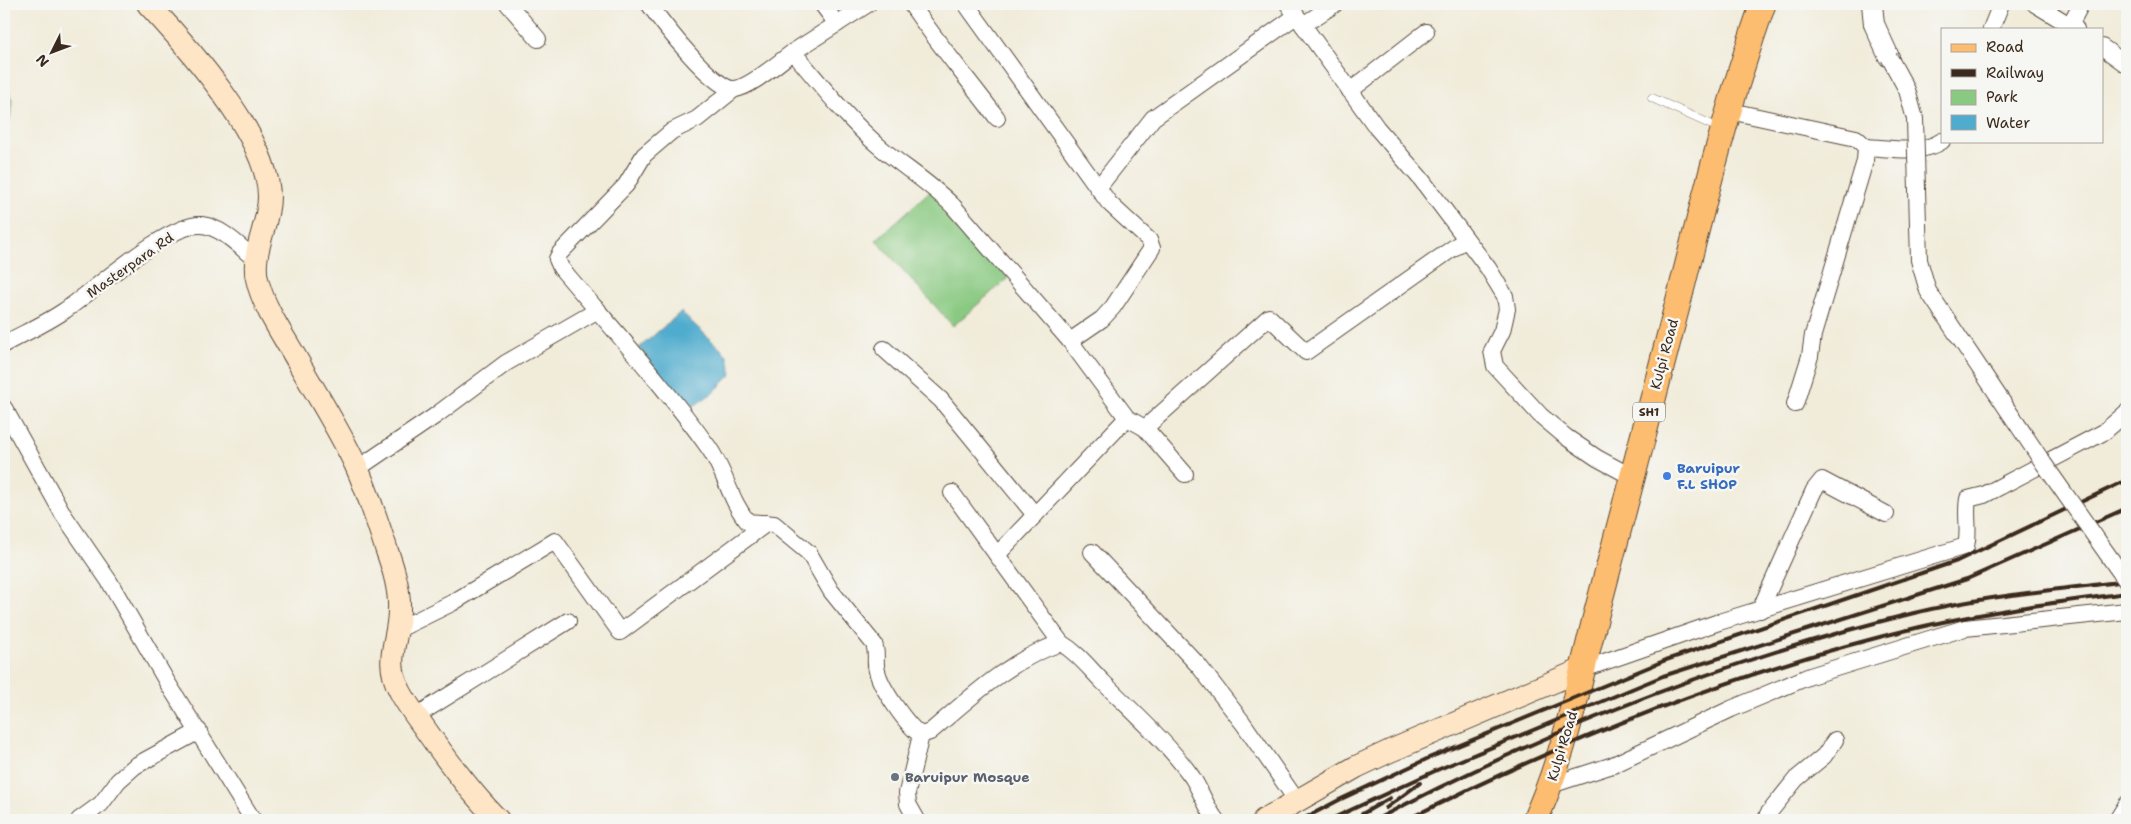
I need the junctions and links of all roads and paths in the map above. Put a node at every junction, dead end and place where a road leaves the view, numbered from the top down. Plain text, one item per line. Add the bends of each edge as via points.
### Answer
1 (148, 4) edge
2 (508, 4) edge
3 (649, 4) edge
4 (822, 4) edge
5 (868, 4) edge
6 (911, 4) edge
7 (966, 4) edge
8 (1335, 4) edge
9 (1763, 4) edge
10 (1872, 4) edge
11 (2001, 4) edge
12 (2035, 4) edge
13 (2081, 4) edge
14 (1295, 15) edge
15 (838, 24) junction
16 (2073, 27) edge
17 (1991, 28) edge
18 (1426, 32) dead end
19 (538, 39) dead end
20 (2104, 48) edge
21 (793, 52) junction
22 (1889, 57) joint
23 (2127, 65) edge
24 (733, 90) junction
25 (1350, 91) junction
26 (1652, 98) dead end
27 (997, 118) dead end
28 (1728, 125) junction
29 (1941, 141) edge
30 (1866, 147) junction
31 (1098, 188) junction
32 (1466, 239) junction
33 (256, 260) junction
34 (598, 310) junction
35 (1070, 341) junction
36 (4, 344) edge
37 (884, 349) dead end
38 (1795, 404) dead end
39 (4, 408) edge
40 (2127, 412) edge
41 (1127, 418) junction
42 (1145, 428) junction
43 (357, 469) junction
44 (1185, 474) dead end
45 (1634, 478) junction
46 (952, 493) dead end
47 (1886, 514) dead end
48 (1035, 516) junction
49 (768, 522) junction
50 (1092, 552) dead end
51 (997, 555) junction
52 (2127, 582) edge
53 (1760, 610) junction
54 (2127, 611) edge
55 (568, 621) dead end
56 (395, 631) junction
57 (1061, 643) junction
58 (1581, 670) junction
59 (416, 716) junction
60 (199, 731) junction
61 (921, 735) junction
62 (1835, 740) dead end
63 (1551, 785) junction
64 (1297, 801) junction
65 (2127, 804) edge
66 (79, 820) edge
67 (253, 820) edge
68 (498, 820) edge
69 (917, 820) edge
70 (1216, 820) edge
71 (1264, 820) edge
72 (1535, 820) edge
73 (1766, 820) edge
74 (2117, 820) edge

1 - 33 main road via 190,49 260,153 269,197
2 - 19 street
3 - 24 street via 720,86
4 - 15 street
5 - 15 street
6 - 27 street
7 - 31 street
8 - 14 street
9 - 28 main road, Kulpi Road / SH1
10 - 22 street via 1874,24
11 - 17 street
12 - 16 street
13 - 16 street
14 - 25 street
14 - 31 street via 1153,118
15 - 21 street
18 - 25 street
20 - 23 street
21 - 24 street via 745,86
21 - 35 street via 854,123 953,206
22 - 52 street, bridge via 1907,90 1915,119 1919,260 1928,291
24 - 34 street via 697,119 672,131 644,155 626,185 560,253 557,259 561,268
25 - 32 street
26 - 28 lane
28 - 30 street via 1856,138
28 - 45 main road, Kulpi Road / SH1 via 1702,207
29 - 30 street via 1919,150
30 - 38 street via 1866,161
31 - 35 street via 1120,215 1149,240 1152,248 1113,307 1102,319
32 - 42 street via 1306,352 1269,317
32 - 45 street via 1505,296 1506,317 1492,352 1495,366 1540,415 1566,437
33 - 36 street, Masterpara Rd via 213,228 188,226 154,244 62,312
33 - 43 main road via 257,279 272,314
34 - 43 street via 506,363
34 - 49 street via 709,449 744,517 752,524
35 - 41 street
37 - 48 street via 948,408
39 - 60 street via 63,514 109,581
40 - 53 street via 2104,432 1984,496 1968,499 1966,546
41 - 42 street
41 - 48 street
42 - 44 street
43 - 56 main road via 399,593 400,613
45 - 58 main road, Kulpi Road / SH1
46 - 51 street
47 - 53 street via 1822,480 1814,490
48 - 51 street
49 - 56 street via 620,632 555,541 452,603
49 - 61 street via 787,533 809,553 831,592 874,644 877,672 903,717
50 - 64 street via 1199,666
51 - 57 street
53 - 58 street
54 - 63 street via 1965,628 1810,676 1613,765
55 - 59 street
56 - 59 main road via 390,659 393,676
57 - 61 street via 1014,666 930,732
57 - 70 street via 1078,655 1183,766
58 - 63 main road, Kulpi Road / SH1 via 1571,720
58 - 64 main road via 1390,751
59 - 68 main road via 440,751
60 - 66 street via 134,766 101,804
60 - 67 street
61 - 69 street via 906,793
62 - 73 street via 1824,756 1796,779
63 - 72 main road, Kulpi Road / SH1
64 - 71 main road
65 - 74 street

